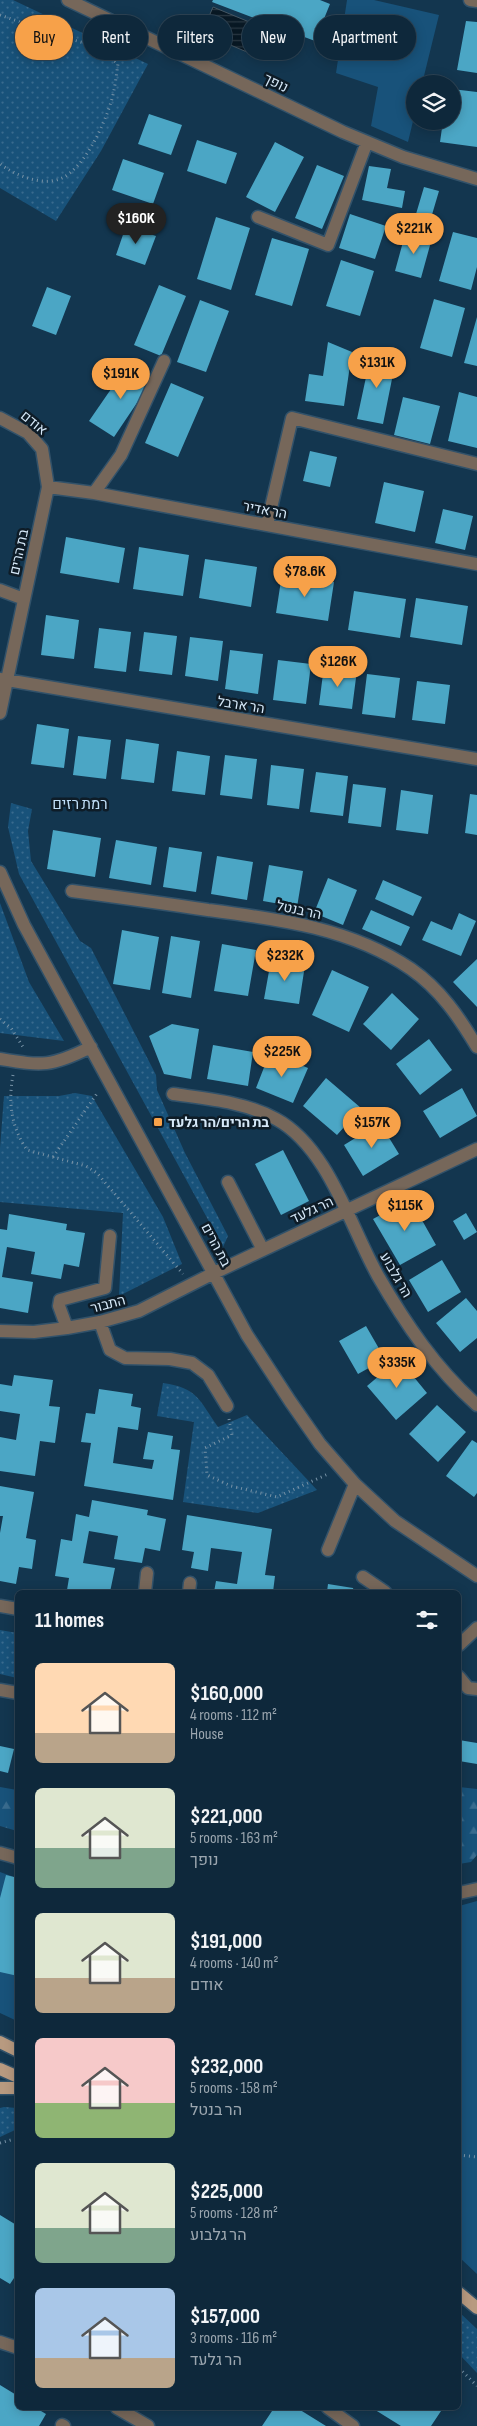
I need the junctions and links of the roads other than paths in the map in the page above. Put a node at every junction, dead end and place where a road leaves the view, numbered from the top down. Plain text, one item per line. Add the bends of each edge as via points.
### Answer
1 (68, 0) edge
2 (470, 0) edge
3 (477, 1) edge
4 (366, 142) junction
5 (477, 179) edge
6 (258, 217) dead end
7 (164, 361) dead end
8 (0, 418) edge
9 (477, 464) edge
10 (48, 487) junction
11 (94, 493) junction
12 (267, 525) junction
13 (477, 564) edge
14 (0, 590) edge
15 (24, 599) junction
16 (3, 680) edge
17 (0, 712) edge
18 (477, 759) edge
19 (0, 872) edge
20 (72, 891) dead end
21 (91, 1047) junction
22 (477, 1047) edge
23 (0, 1060) edge
24 (173, 1094) dead end
25 (477, 1149) edge
26 (228, 1182) dead end
27 (346, 1211) junction
28 (110, 1236) dead end
29 (263, 1250) junction
30 (214, 1273) junction
31 (100, 1322) junction
32 (67, 1328) junction
33 (0, 1331) edge
34 (477, 1405) edge
35 (227, 1406) road end
36 (355, 1484) junction
37 (328, 1550) dead end
38 (147, 1573) dead end
39 (477, 1576) edge
40 (363, 1577) dead end
41 (145, 1590) edge
42 (382, 1590) edge
43 (0, 1606) edge
44 (15, 1608) edge
45 (477, 1628) edge
46 (461, 1643) edge
47 (461, 1679) edge
48 (477, 1689) edge
49 (0, 1690) edge
50 (15, 1693) edge
51 (0, 1853) edge
52 (15, 1857) edge
53 (477, 1889) edge
54 (461, 1893) edge
55 (0, 2042) edge
56 (15, 2050) edge
57 (0, 2069) edge
58 (15, 2076) edge
59 (0, 2088) edge
60 (15, 2088) edge
61 (461, 2296) edge
62 (475, 2306) edge
63 (0, 2342) edge
64 (15, 2347) edge
65 (119, 2410) edge
66 (331, 2410) edge
67 (135, 2423) edge
68 (148, 2426) edge
69 (353, 2426) edge

1 - 4 street, נופך
2 - 3 street
4 - 5 street, נופך via 403,157
4 - 6 street via 328,245
7 - 11 street via 121,455
8 - 10 street, אודם via 28,433 42,449
9 - 12 street via 292,418
10 - 11 street, הר אדיר
10 - 15 street, בת הרים
11 - 12 street, הר אדיר
12 - 13 street, הר אדיר
14 - 15 street
15 - 16 street, בת הרים
16 - 17 street, בת הרים
16 - 18 street, הר ארבל
19 - 21 street, בת הרים via 24,925
20 - 22 street, הר בנטל via 278,920 351,939 411,970 435,989 458,1014
21 - 23 street via 48,1065
21 - 30 street, בת הרים
24 - 27 street, הר גלבוע via 229,1102 277,1119 314,1151
25 - 27 street, הר גלעד
26 - 29 street
27 - 29 street, הר גלעד
27 - 34 street, הר גלבוע via 378,1276 415,1334
28 - 32 street via 105,1288 60,1300
29 - 30 street, הר גלעד
30 - 31 street, התבור via 139,1311
30 - 36 street, בת הרים via 247,1335 284,1393 320,1444
31 - 32 street, התבור
31 - 35 street via 110,1350 125,1358 192,1363 208,1375
32 - 33 street, התבור via 34,1332
36 - 37 street
36 - 39 street, בת הרים via 395,1521
38 - 41 street
40 - 42 street
43 - 44 street
45 - 46 street
47 - 48 street via 468,1688
49 - 50 street
51 - 52 street
53 - 54 street
55 - 56 main road
57 - 58 main road
59 - 60 main road
61 - 62 main road
63 - 64 street
65 - 67 street
66 - 69 street
67 - 68 street

